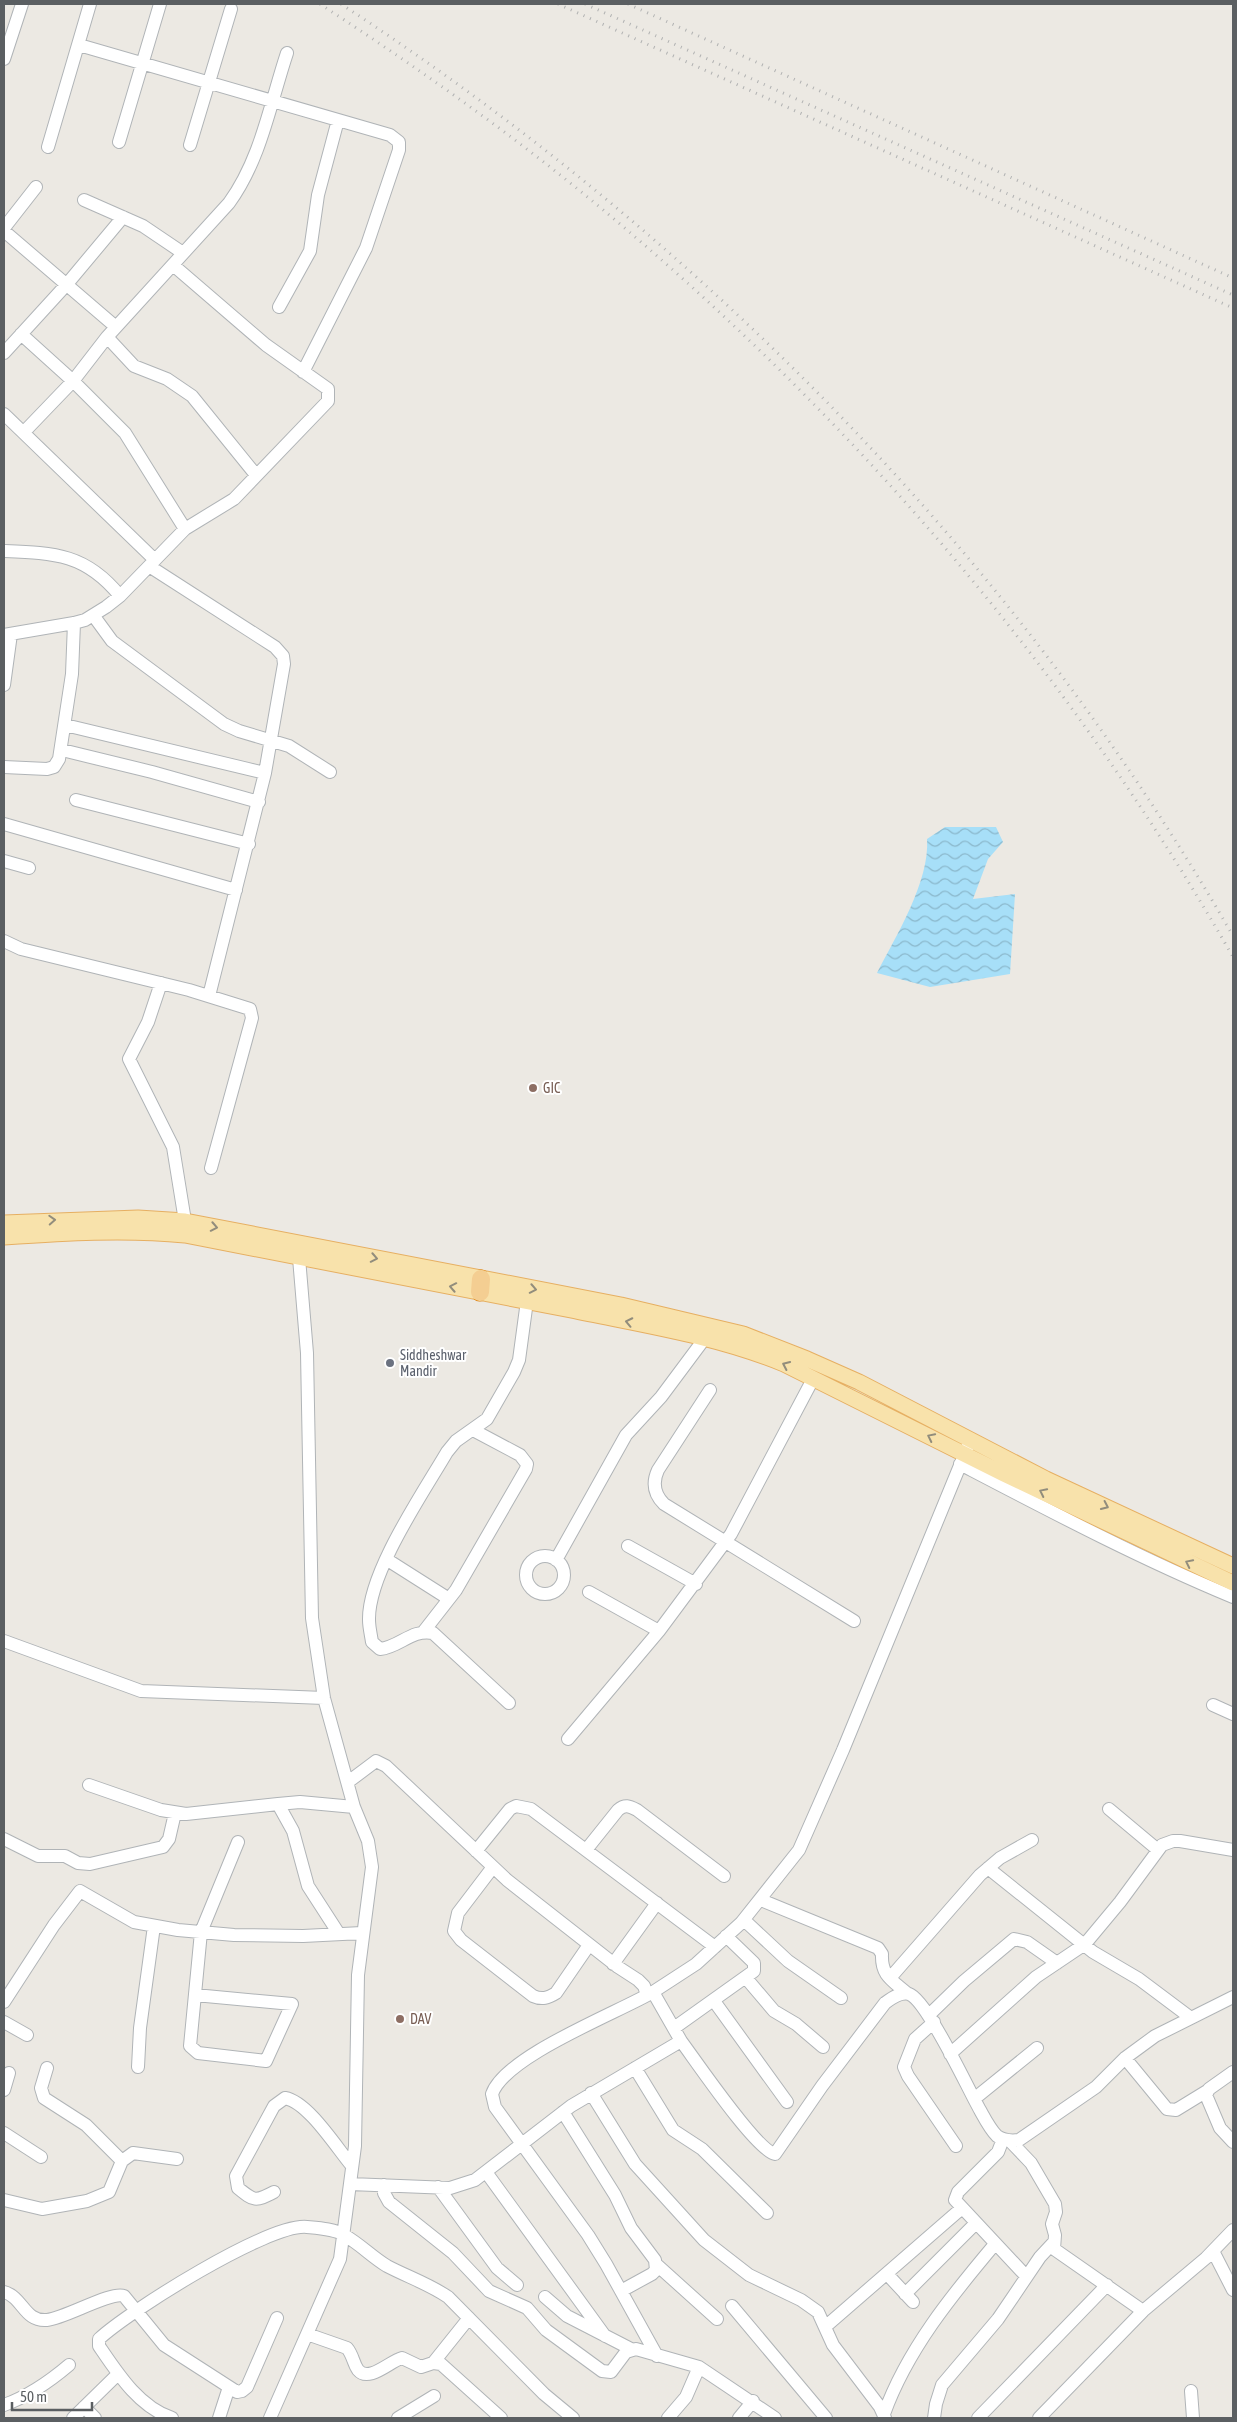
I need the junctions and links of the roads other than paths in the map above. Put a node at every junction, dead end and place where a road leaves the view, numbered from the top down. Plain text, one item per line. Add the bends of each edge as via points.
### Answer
1 (22, 4) edge
2 (90, 4) edge
3 (160, 4) edge
4 (231, 9) dead end
5 (79, 45) junction
6 (287, 53) dead end
7 (4, 59) edge
8 (141, 63) junction
9 (209, 82) junction
10 (271, 101) junction
11 (338, 120) junction
12 (119, 142) dead end
13 (190, 145) dead end
14 (48, 147) dead end
15 (36, 186) dead end
16 (84, 200) dead end
17 (124, 217) junction
18 (4, 229) edge
19 (184, 253) junction
20 (173, 265) junction
21 (67, 284) junction
22 (279, 306) dead end
23 (116, 328) junction
24 (21, 334) junction
25 (107, 337) junction
26 (4, 353) edge
27 (303, 372) junction
28 (73, 381) junction
29 (4, 414) edge
30 (24, 432) junction
31 (256, 475) junction
32 (185, 528) junction
33 (4, 551) edge
34 (152, 563) junction
35 (120, 596) junction
36 (93, 616) junction
37 (74, 624) junction
38 (8, 635) edge
39 (4, 685) edge
40 (65, 725) junction
41 (272, 739) junction
42 (62, 750) junction
43 (4, 767) edge
44 (330, 772) dead end
45 (265, 773) junction
46 (76, 800) dead end
47 (259, 802) junction
48 (4, 824) edge
49 (249, 844) junction
50 (4, 860) edge
51 (29, 868) dead end
52 (236, 890) junction
53 (4, 941) edge
54 (161, 983) junction
55 (209, 996) junction
56 (211, 1168) dead end
57 (185, 1221) junction
58 (4, 1223) edge
59 (4, 1237) edge
60 (299, 1258) junction
61 (480, 1285) junction
62 (527, 1301) junction
63 (705, 1338) junction
64 (813, 1378) junction
65 (710, 1390) dead end
66 (473, 1430) junction
67 (971, 1439) junction
68 (962, 1459) junction
69 (994, 1460) junction
70 (725, 1542) junction
71 (628, 1546) dead end
72 (386, 1559) junction
73 (556, 1560) dead end
74 (1233, 1566) edge
75 (1233, 1583) edge
76 (696, 1584) junction
77 (589, 1592) dead end
78 (1233, 1597) edge
79 (449, 1599) junction
80 (854, 1621) dead end
81 (424, 1631) junction
82 (659, 1631) junction
83 (4, 1640) edge
84 (324, 1698) junction
85 (509, 1703) dead end
86 (1213, 1705) dead end
87 (1233, 1714) edge
88 (568, 1739) dead end
89 (348, 1782) junction
90 (89, 1784) dead end
91 (278, 1804) junction
92 (354, 1807) junction
93 (1109, 1809) dead end
94 (175, 1813) junction
95 (4, 1839) edge
96 (1032, 1840) dead end
97 (238, 1842) dead end
98 (586, 1850) junction
99 (1158, 1850) junction
100 (1233, 1850) edge
101 (476, 1851) junction
102 (493, 1867) junction
103 (988, 1868) junction
104 (724, 1876) dead end
105 (761, 1900) junction
106 (657, 1904) junction
107 (744, 1920) junction
108 (154, 1926) junction
109 (201, 1932) junction
110 (362, 1932) junction
111 (340, 1934) junction
112 (726, 1936) junction
113 (589, 1944) junction
114 (1085, 1944) junction
115 (715, 1947) junction
116 (1057, 1963) junction
117 (613, 1964) junction
118 (746, 1978) junction
119 (890, 1978) junction
120 (650, 1994) junction
121 (908, 1994) junction
122 (195, 1995) junction
123 (1233, 1997) edge
124 (841, 1998) dead end
125 (714, 2001) junction
126 (4, 2002) edge
127 (932, 2018) junction
128 (1191, 2018) junction
129 (4, 2022) edge
130 (674, 2028) junction
131 (26, 2035) dead end
132 (681, 2041) junction
133 (823, 2047) dead end
134 (1038, 2048) dead end
135 (950, 2054) junction
136 (1125, 2058) junction
137 (138, 2067) dead end
138 (47, 2068) dead end
139 (635, 2068) junction
140 (1233, 2072) edge
141 (9, 2074) dead end
142 (4, 2090) edge
143 (1207, 2091) junction
144 (591, 2093) junction
145 (974, 2099) junction
146 (787, 2102) dead end
147 (563, 2112) junction
148 (4, 2134) edge
149 (1007, 2140) junction
150 (1233, 2142) edge
151 (522, 2145) junction
152 (956, 2146) dead end
153 (41, 2157) dead end
154 (177, 2159) dead end
155 (122, 2161) junction
156 (352, 2166) junction
157 (486, 2172) junction
158 (350, 2184) junction
159 (384, 2185) junction
160 (438, 2187) junction
161 (274, 2192) dead end
162 (4, 2200) edge
163 (962, 2208) junction
164 (767, 2213) dead end
165 (976, 2223) junction
166 (1233, 2230) edge
167 (343, 2234) junction
168 (1054, 2242) junction
169 (995, 2244) junction
170 (1213, 2251) junction
171 (657, 2264) junction
172 (887, 2274) junction
173 (1026, 2276) junction
174 (517, 2285) dead end
175 (1107, 2285) junction
176 (1233, 2290) edge
177 (621, 2291) junction
178 (4, 2292) edge
179 (545, 2297) dead end
180 (732, 2306) dead end
181 (1143, 2311) junction
182 (135, 2313) junction
183 (277, 2318) dead end
184 (469, 2318) junction
185 (717, 2319) dead end
186 (825, 2327) junction
187 (307, 2334) junction
188 (605, 2336) junction
189 (631, 2349) junction
190 (657, 2356) junction
191 (433, 2363) junction
192 (69, 2365) dead end
193 (699, 2367) junction
194 (118, 2374) junction
195 (229, 2387) junction
196 (1191, 2391) dead end
197 (434, 2396) dead end
198 (753, 2402) junction
199 (4, 2405) edge
200 (84, 2407) junction
201 (885, 2416) edge
202 (73, 2418) edge
203 (95, 2418) edge
204 (172, 2418) edge
205 (219, 2418) edge
206 (270, 2418) edge
207 (398, 2418) edge
208 (501, 2418) edge
209 (572, 2418) edge
210 (668, 2418) edge
211 (739, 2418) edge
212 (776, 2418) edge
213 (826, 2418) edge
214 (934, 2418) edge
215 (978, 2418) edge
216 (1039, 2418) edge
217 (1193, 2418) edge

1 - 7 street
2 - 5 street
3 - 8 street
4 - 9 street
5 - 8 street
5 - 14 street
6 - 10 street
8 - 9 street
8 - 12 street
9 - 10 street
9 - 13 street
10 - 11 street
10 - 19 street via 256,152 241,187
11 - 22 street via 317,200 310,251
11 - 27 street via 390,135 399,142 399,150 366,248
15 - 18 street
16 - 17 street
17 - 19 street via 155,232
17 - 21 street
18 - 21 street
19 - 20 street
20 - 23 street
20 - 27 street via 266,345
21 - 23 street
21 - 24 street
23 - 25 street
24 - 26 street
24 - 28 street
25 - 28 street
25 - 31 street via 134,366 167,379 192,396
27 - 31 street via 328,389 328,401
28 - 30 street
28 - 32 street via 130,440
29 - 30 street
30 - 34 street
31 - 32 street via 234,499
32 - 34 street
33 - 35 street via 47,553 77,561 106,579
34 - 35 street
34 - 41 street via 275,647 283,656
35 - 36 street
36 - 37 street
36 - 41 street via 112,641 224,724
37 - 38 street
37 - 40 street
38 - 39 street
40 - 42 street
40 - 45 street
41 - 44 street
41 - 45 street
42 - 43 street via 54,767
42 - 47 street
45 - 47 street
46 - 49 street
47 - 49 street
48 - 52 street
49 - 52 street
50 - 51 street
52 - 55 street
53 - 54 street via 21,949
54 - 55 street
54 - 57 street via 148,1022 129,1059 173,1147
55 - 56 street via 245,1006 250,1009 252,1018
58 -> 57 main road via 138,1218
57 -> 61 main road
59 - 60 main road via 155,1232
61 -> 60 main road
60 - 84 street via 307,1352 312,1618
61 - 62 main road
61 -> 67 main road via 622,1305 743,1334 807,1359
63 -> 62 main road
62 - 66 street via 521,1349 514,1372 486,1419
64 -> 63 main road via 762,1355
63 - 73 street via 626,1435
68 -> 64 main road
64 - 70 street via 750,1502
65 - 70 street via 658,1470 654,1488 664,1504
66 - 72 street via 456,1441 447,1452
66 - 79 street via 520,1455 527,1464
67 - 68 street
67 - 69 main road
68 - 69 main road
68 - 78 street via 1095,1535
68 - 105 street via 799,1850
69 -> 74 main road via 1046,1479
75 -> 69 main road
70 - 76 street
70 - 80 street
71 - 76 street
72 - 79 street
72 - 81 street via 368,1619 372,1642 386,1648
76 - 82 street
77 - 82 street
79 - 81 street
81 - 85 street via 439,1637
82 - 88 street
83 - 84 street via 141,1691
84 - 89 street
86 - 87 street
89 - 92 street
89 - 101 street via 370,1764 380,1762
90 - 94 street
91 - 92 street via 300,1802
91 - 94 street
91 - 111 street via 293,1831 308,1886
92 - 110 street via 372,1854
93 - 99 street
94 - 95 street via 170,1839 163,1847 90,1864 78,1863 65,1856 38,1856
96 - 103 street
97 - 109 street
98 - 101 street via 531,1809 516,1806
98 - 104 street via 618,1810 628,1806
98 - 106 street
99 - 100 street via 1167,1842 1180,1841
99 - 114 street
101 - 102 street
102 - 113 street
102 - 113 street via 458,1913 454,1931 461,1940 541,1999 556,1993
103 - 114 street
103 - 119 street
105 - 107 street
105 - 119 street via 878,1948 882,1954 882,1968
106 - 115 street
106 - 117 street
107 - 112 street
107 - 124 street via 788,1960
108 - 109 street
108 - 126 street via 134,1922 80,1891
108 - 137 street
109 - 111 street
109 - 122 street
110 - 111 street
110 - 156 street
112 - 115 street
112 - 118 street via 754,1963 754,1971
113 - 117 street
114 - 116 street
114 - 128 street
115 - 120 street via 696,1964
116 - 127 street via 1027,1942 1014,1939 964,1981
116 - 135 street via 1036,1977
117 - 120 street via 641,1982
118 - 125 street
118 - 133 street via 774,2011 796,2024
119 - 121 street
120 - 130 street
120 - 151 street via 540,2050 502,2078 494,2088 492,2101
121 - 127 street via 915,1997
121 - 132 street via 900,1994 885,2003 775,2154 749,2132
122 - 122 street via 190,2039 192,2050 266,2061 292,2004
123 - 128 street
125 - 130 street
125 - 146 street
127 - 135 street
127 - 152 street via 915,2039 904,2067
128 - 136 street via 1155,2036
129 - 131 street
130 - 132 street
132 - 139 street
134 - 145 street
135 - 145 street
136 - 143 street via 1167,2109 1176,2110
136 - 149 street via 1096,2087 1019,2140
138 - 155 street via 41,2088 44,2098 86,2125
139 - 144 street
139 - 164 street via 673,2130 695,2143
140 - 143 street
141 - 142 street
143 - 150 street via 1206,2099 1217,2122
144 - 147 street
144 - 186 street via 634,2164 704,2240 749,2274 811,2306
145 - 149 street via 990,2127
147 - 151 street
147 - 171 street via 631,2228
148 - 153 street
149 - 163 street via 958,2192 955,2200
149 - 168 street via 1031,2162 1055,2204
151 - 157 street
151 - 177 street via 588,2235
154 - 155 street via 133,2153
155 - 162 street via 109,2192 100,2197 42,2209
156 - 158 street
156 - 161 street via 303,2108 292,2099 285,2098 274,2106 236,2176 238,2188 252,2199 260,2200
157 - 160 street via 476,2180 450,2188
157 - 188 street
158 - 159 street
158 - 167 street
159 - 160 street
159 - 189 street via 389,2202 453,2253 489,2291 527,2308 546,2330 602,2371 611,2372
160 - 174 street via 497,2268
163 - 165 street
163 - 172 street
165 - 169 street
165 - 172 street via 909,2298
166 - 170 street
167 - 182 street via 306,2227 284,2230 189,2277
167 - 184 street via 377,2260 436,2289
167 - 187 street via 340,2259
168 - 173 street
168 - 175 street via 1054,2249
169 - 173 street
169 - 201 street via 940,2314 900,2377
170 - 176 street
170 - 181 street
171 - 177 street via 652,2274
171 - 185 street
172 - 186 street
173 - 214 street via 998,2319 942,2386
175 - 181 street
175 - 215 street
177 - 190 street
178 - 182 street via 11,2294 33,2318 39,2320 69,2314 120,2295
179 - 188 street via 567,2316
180 - 213 street
181 - 216 street
182 - 194 street via 98,2342
182 - 195 street via 164,2345
183 - 195 street via 247,2387 237,2392
184 - 191 street
184 - 209 street
186 - 201 street via 833,2344
187 - 191 street via 347,2348 364,2374 371,2374 402,2358 422,2367
187 - 206 street
188 - 189 street
189 - 190 street
190 - 193 street
191 - 208 street via 440,2364
192 - 199 street via 44,2386
193 - 198 street
193 - 210 street via 686,2397
194 - 200 street
194 - 204 street via 151,2408
195 - 205 street
196 - 217 street
197 - 207 street
198 - 211 street
198 - 212 street
200 - 202 street
200 - 203 street

